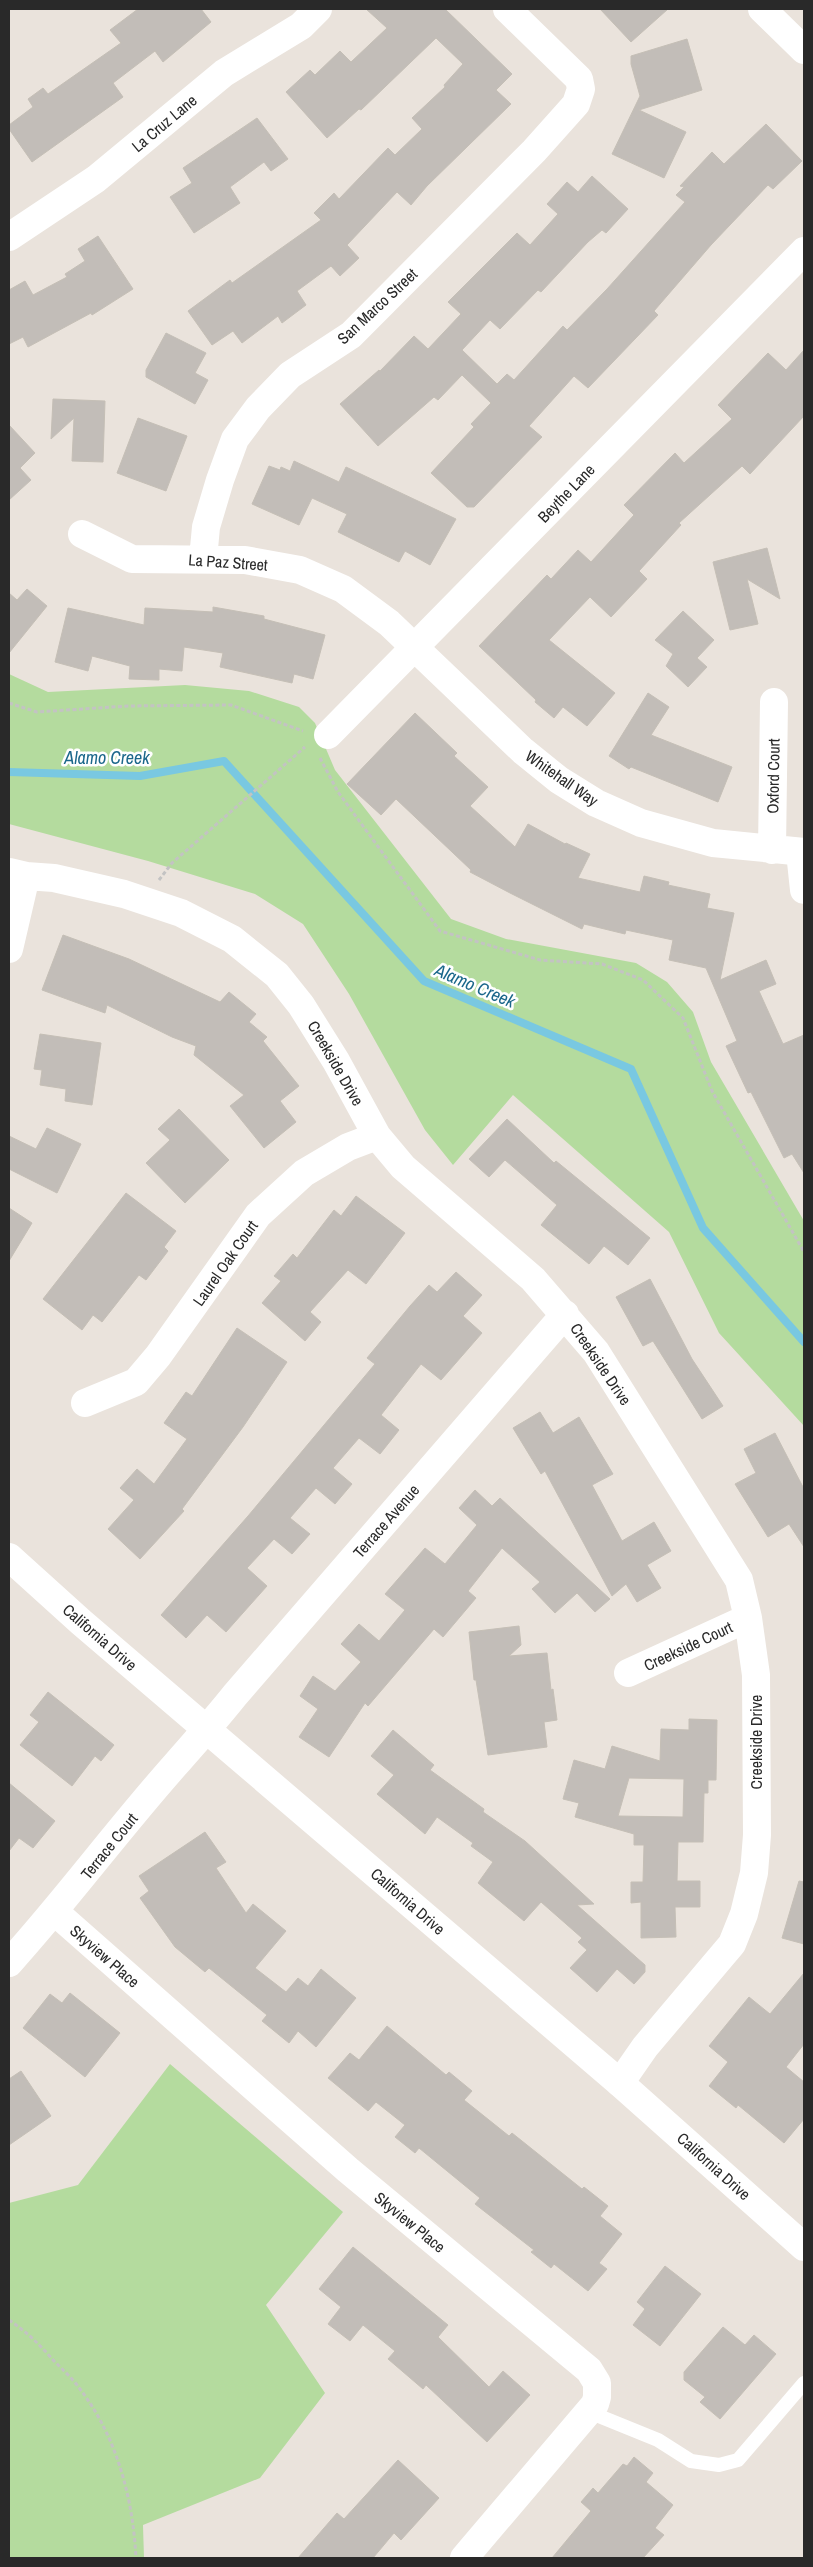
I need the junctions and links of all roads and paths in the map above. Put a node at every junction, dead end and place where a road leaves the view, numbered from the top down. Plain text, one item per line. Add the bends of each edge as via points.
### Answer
1 (318, 9) edge
2 (507, 9) edge
3 (762, 9) edge
4 (804, 50) edge
5 (9, 237) edge
6 (804, 251) edge
7 (82, 534) dead end
8 (203, 559) junction
9 (415, 647) junction
10 (774, 702) dead end
11 (9, 703) edge
12 (317, 740) junction
13 (304, 747) dead end
14 (772, 850) junction
15 (802, 852) edge
16 (17, 874) edge
17 (804, 890) edge
18 (142, 900) junction
19 (9, 949) edge
20 (378, 1136) junction
21 (804, 1252) edge
22 (565, 1314) junction
23 (85, 1403) dead end
24 (9, 1557) edge
25 (748, 1618) junction
26 (628, 1673) dead end
27 (208, 1730) junction
28 (55, 1912) junction
29 (9, 1963) edge
30 (620, 2083) junction
31 (804, 2247) edge
32 (9, 2320) edge
33 (804, 2383) edge
34 (589, 2412) junction
35 (136, 2558) edge
36 (464, 2558) edge

1 - 5 street, La Cruz Lane via 301,26 224,73 96,179
2 - 8 street, San Marco Street via 580,79 581,89 576,104 351,335 290,375 252,416 235,439 220,480 206,527
3 - 4 street
6 - 9 street, Beythe Lane
7 - 8 street, La Paz Street via 132,559
8 - 9 street, La Paz Street via 245,560 300,570 343,590
9 - 12 street, Beythe Lane
9 - 14 street, Whitehall Way via 523,751 559,780 596,803 641,823 713,844
10 - 14 street, Oxford Court
11 - 12 path via 37,712 128,706 232,705
12 - 21 path via 338,792 440,931 540,960 602,964 643,980 682,1018 712,1092
13 - 18 path via 172,863
14 - 15 street, Whitehall Way
15 - 17 street
16 - 18 street, Creekside Drive via 54,878
16 - 19 street
18 - 20 street, Creekside Drive via 181,913 232,939 277,975 301,1005
20 - 22 street, Creekside Drive via 403,1167 533,1278
20 - 23 street, Laurel Oak Court via 348,1147 304,1173 258,1216 136,1382
22 - 25 street, Creekside Drive via 596,1352 726,1557 739,1580
22 - 27 street, Terrace Avenue
24 - 27 street, California Drive
25 - 26 street, Creekside Court
25 - 30 street, Creekside Drive via 756,1675 757,1835 754,1873 744,1914 732,1944 645,2047
27 - 28 street, Terrace Court via 176,1764
27 - 30 street, California Drive
28 - 29 street, Terrace Court
28 - 34 street, Skyview Place via 348,2170 589,2370 598,2391
30 - 31 street, California Drive
32 - 35 path via 27,2332 80,2388 104,2426 120,2468 132,2514
33 - 34 lane via 738,2460 720,2465 691,2461 658,2440
34 - 36 street, Skyview Place

